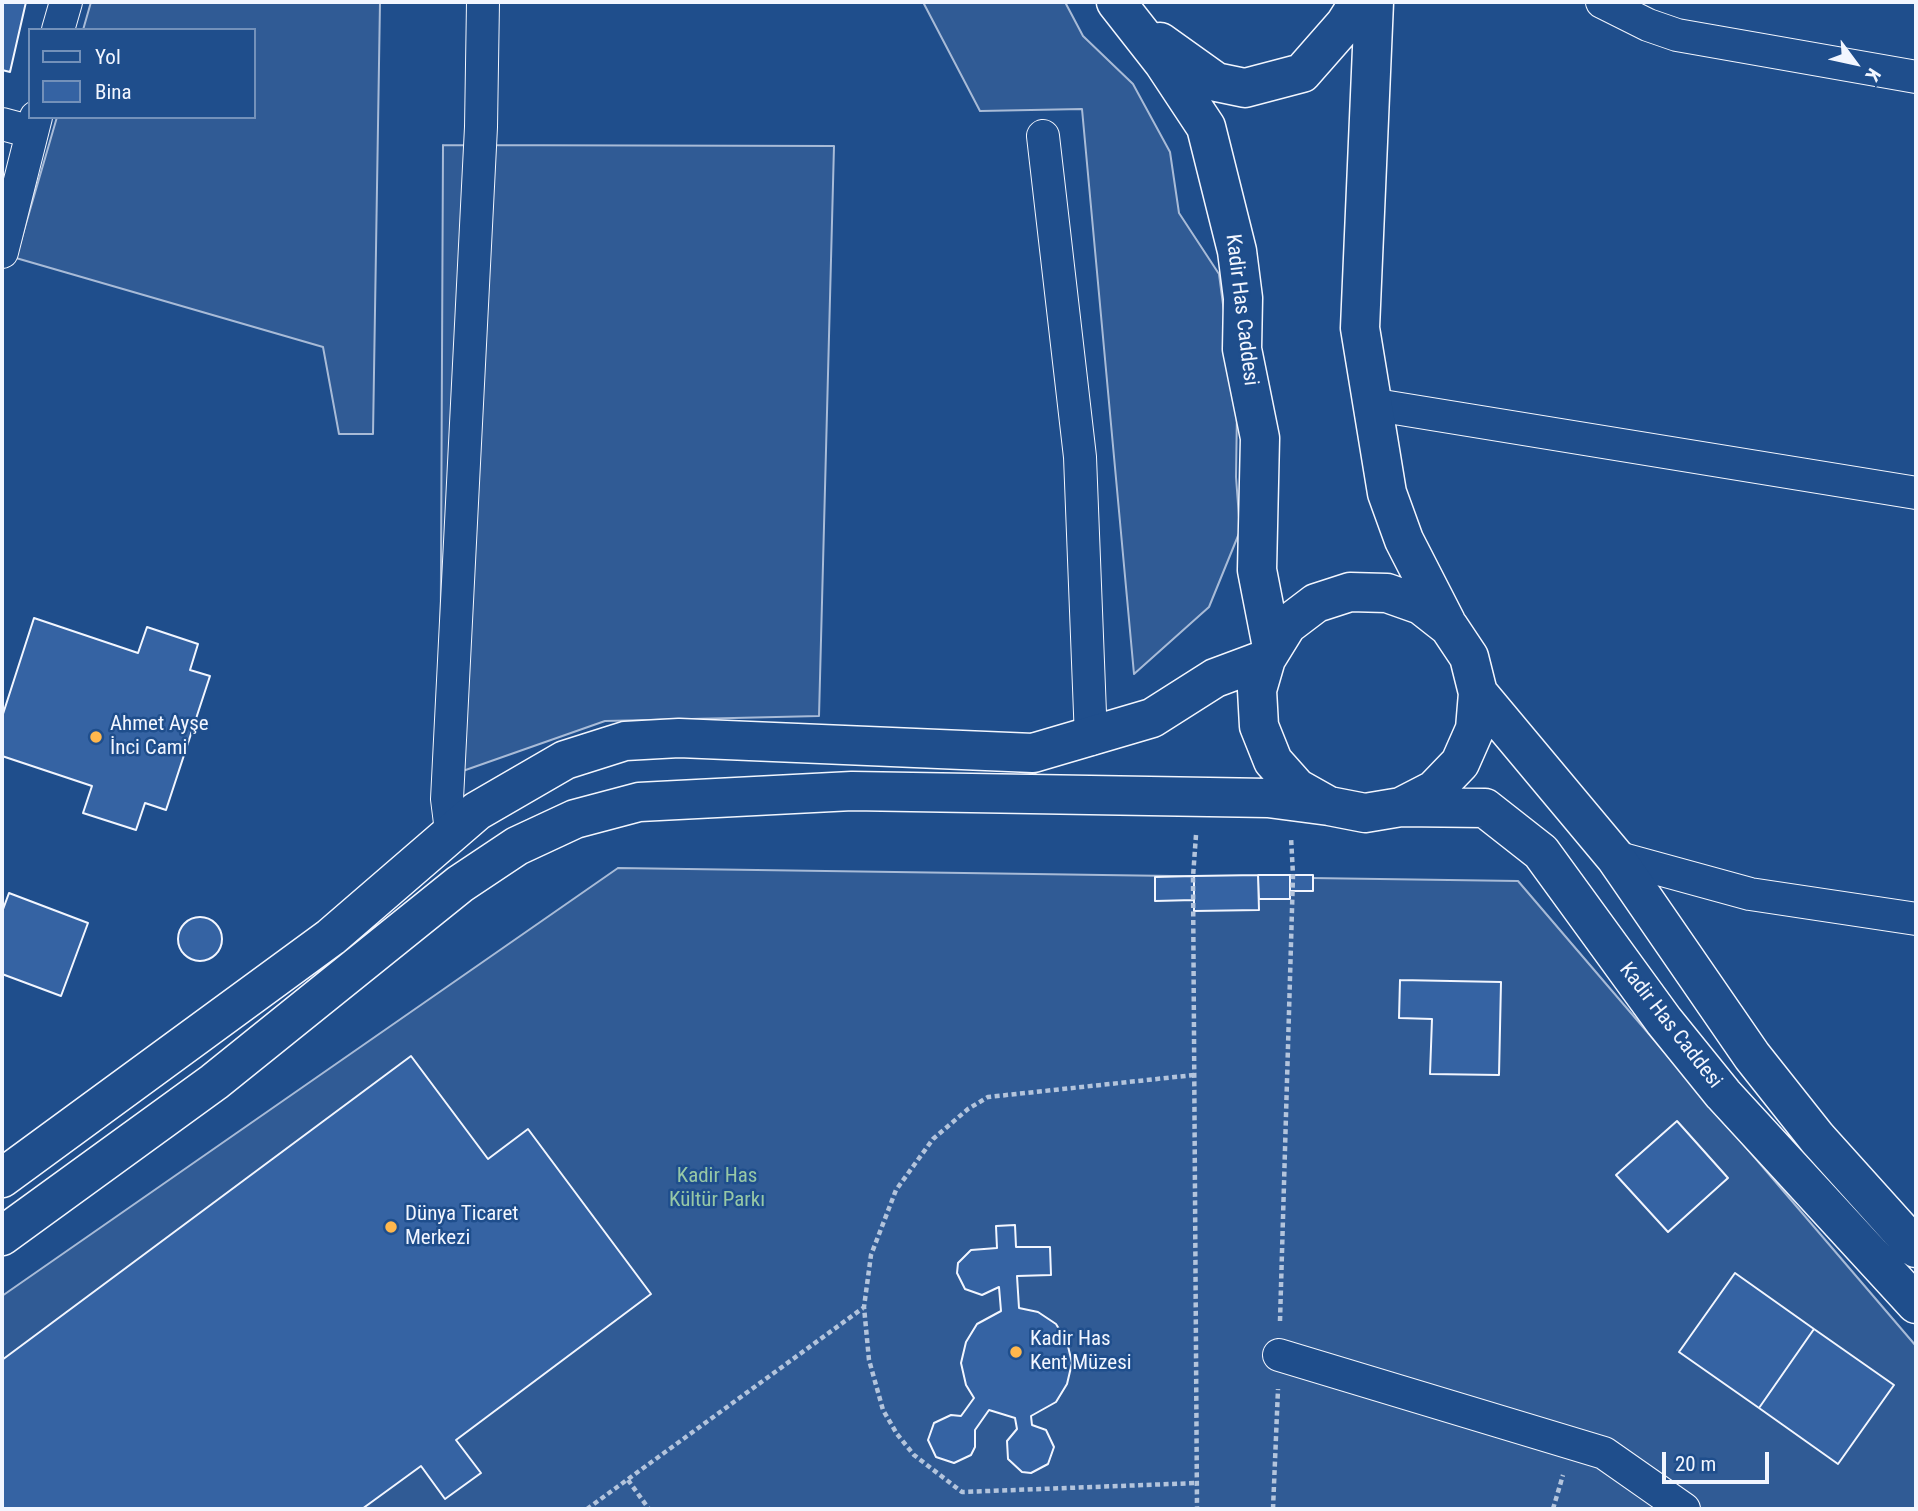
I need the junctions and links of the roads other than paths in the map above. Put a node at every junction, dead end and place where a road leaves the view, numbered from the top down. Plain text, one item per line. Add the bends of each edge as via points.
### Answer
1 (66, 2) edge
2 (483, 2) edge
3 (1359, 2) edge
4 (1374, 2) edge
5 (1602, 2) edge
6 (1122, 9) edge
7 (59, 28) edge
8 (1916, 77) edge
9 (2, 124) edge
10 (34, 125) edge
11 (1043, 136) dead end
12 (2, 252) edge
13 (1370, 404) junction
14 (1916, 493) edge
15 (1449, 627) junction
16 (1269, 653) junction
17 (1478, 693) junction
18 (1091, 739) junction
19 (1329, 806) junction
20 (1401, 807) junction
21 (451, 831) junction
22 (1615, 857) junction
23 (1916, 919) edge
24 (2, 1178) edge
25 (2, 1236) edge
26 (1916, 1248) edge
27 (1916, 1304) edge
28 (1279, 1355) road end
29 (1684, 1509) edge

1 - 7 street
2 - 21 street via 481,127 447,785
3 - 6 street via 1302,73 1245,88 1216,82 1195,70
4 - 13 street via 1360,328
5 - 8 street via 1677,35
6 - 16 street, Kadir Has Caddesi via 1206,127 1237,251 1243,299 1242,349 1260,438 1257,570
9 - 10 street
10 - 12 street
11 - 18 street via 1080,457
13 - 14 street
13 - 15 street via 1387,493 1404,540
15 - 16 street via 1421,605 1387,593 1350,592 1316,603 1287,625
15 - 17 street via 1469,657
16 - 18 street via 1215,678 1152,719
16 - 19 street via 1257,690 1259,726 1273,761 1297,788
17 - 20 street via 1475,729 1460,763 1434,790
17 - 22 street
18 - 21 street via 1033,753 679,738 625,741 565,760
19 - 20 street via 1365,813
19 - 25 street via 1268,798 852,791 639,802 575,819 517,846 460,884 214,1082
20 - 27 street, Kadir Has Caddesi via 1485,808 1541,852 1656,1011 1724,1094
21 - 24 street via 331,937
22 - 23 street via 1750,894
22 - 26 street via 1752,1056 1817,1138
28 - 29 street via 1604,1453

